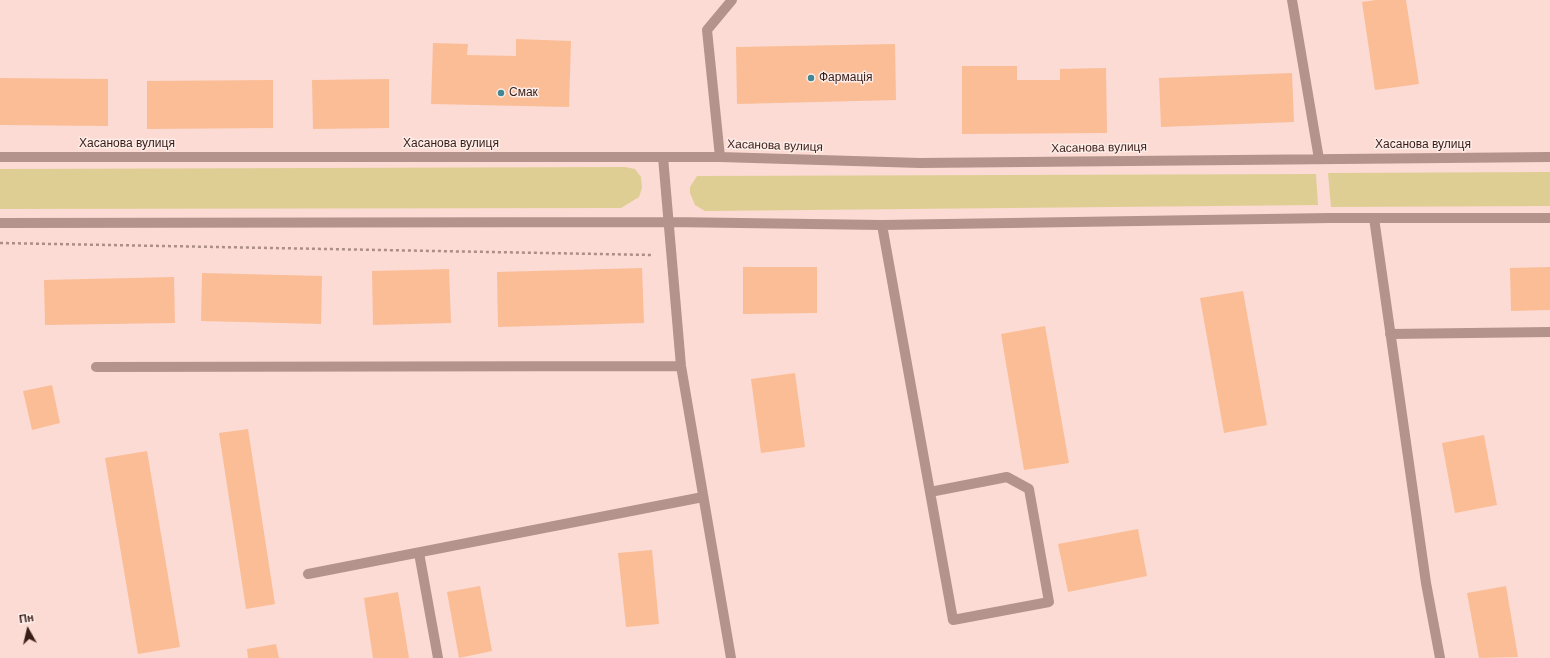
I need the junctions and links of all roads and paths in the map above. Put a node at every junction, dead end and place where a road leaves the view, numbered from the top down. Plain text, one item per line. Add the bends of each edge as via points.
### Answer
1 (732, 0) edge
2 (1292, 0) edge
3 (0, 157) edge
4 (663, 157) junction
5 (720, 157) junction
6 (1550, 157) edge
7 (1319, 159) junction
8 (1374, 218) junction
9 (1550, 218) edge
10 (670, 222) junction
11 (0, 223) edge
12 (882, 225) junction
13 (0, 243) edge
14 (671, 255) junction
15 (1550, 332) edge
16 (1390, 334) junction
17 (681, 366) junction
18 (96, 367) dead end
19 (930, 492) junction
20 (703, 497) junction
21 (419, 553) junction
22 (308, 574) dead end
23 (438, 658) edge
24 (731, 658) edge
25 (1440, 658) edge

1 - 5 street via 707,30
2 - 7 street
3 - 4 street, Хасанова вулиця
4 - 5 street, Хасанова вулиця
4 - 10 street
5 - 7 street, Хасанова вулиця via 920,163
6 - 7 street, Хасанова вулиця
8 - 9 street
8 - 12 street
8 - 16 street
10 - 11 street
10 - 12 street
10 - 14 street
12 - 19 street
13 - 14 path
14 - 17 street
15 - 16 street
16 - 25 street via 1426,583
17 - 18 street
17 - 20 street
19 - 19 street via 953,620 1049,602 1029,489 1007,477
20 - 21 street
20 - 24 street
21 - 22 street
21 - 23 street

